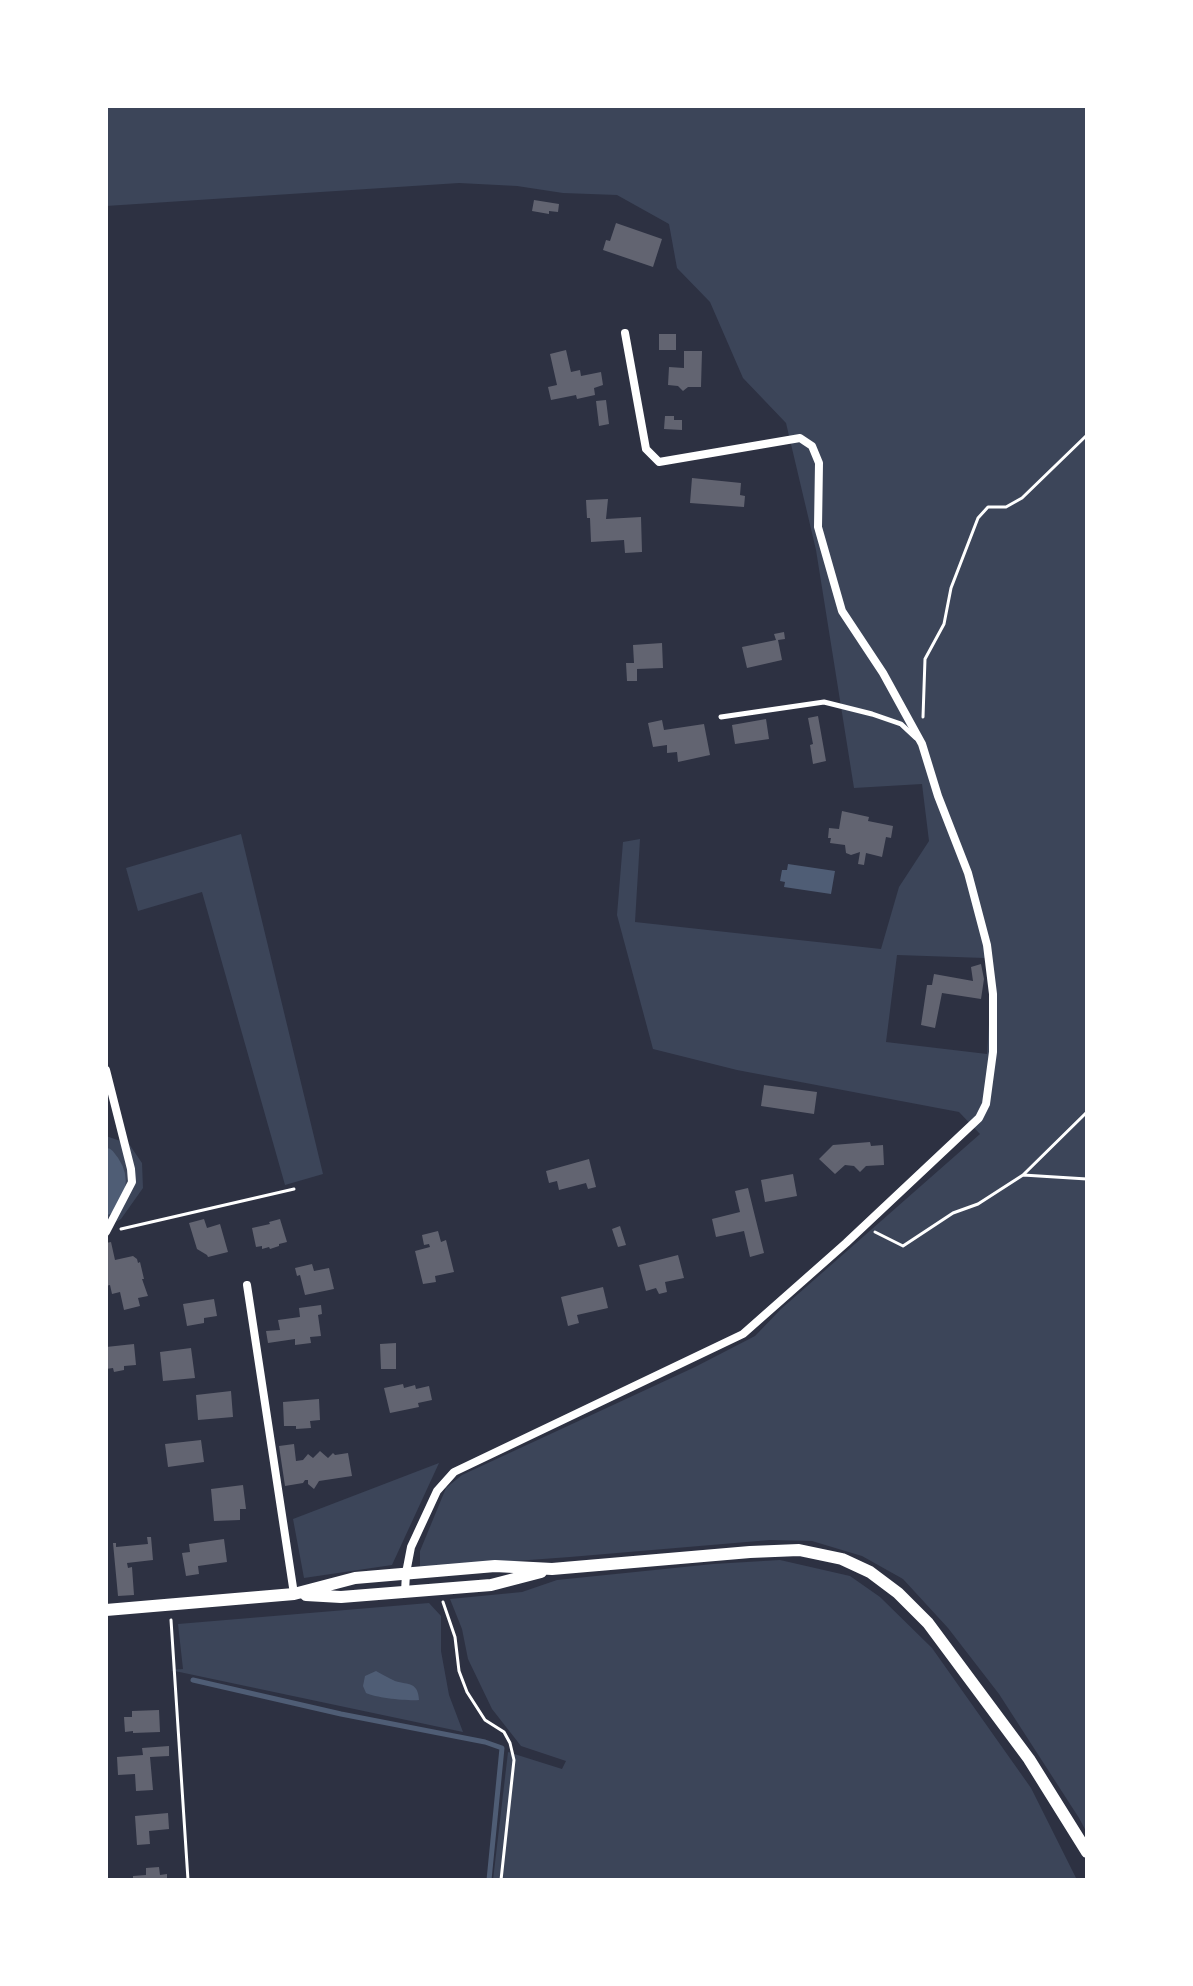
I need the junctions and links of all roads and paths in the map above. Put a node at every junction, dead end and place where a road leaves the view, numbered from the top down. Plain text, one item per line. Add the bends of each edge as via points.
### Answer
1 (625, 333) dead end
2 (1087, 435) edge
3 (923, 716) dead end
4 (721, 717) dead end
5 (922, 744) junction
6 (106, 1070) edge
7 (1087, 1112) edge
8 (1023, 1175) junction
9 (1087, 1179) edge
10 (294, 1189) dead end
11 (120, 1230) dead end
12 (106, 1232) edge
13 (856, 1233) junction
14 (247, 1285) dead end
15 (552, 1569) junction
16 (406, 1573) junction
17 (440, 1589) junction
18 (405, 1592) junction
19 (294, 1594) junction
20 (169, 1604) junction
21 (106, 1610) edge
22 (1087, 1852) edge
23 (188, 1880) edge
24 (501, 1880) edge

1 - 5 street via 646,449 659,462 800,438 812,446 819,463 818,527 842,611
2 - 3 path via 1022,498 1006,507 988,507 978,518 951,588 944,624 925,659
4 - 5 lane via 824,702 901,724
5 - 13 street via 968,873 987,945 993,994 989,1088 979,1118
6 - 12 street via 132,1182
7 - 8 path
8 - 9 path
8 - 13 path via 903,1246 874,1232
10 - 11 path
13 - 16 street via 743,1334 454,1472 437,1491 411,1547
14 - 19 street
15 - 16 street via 495,1566
15 - 17 street via 491,1585
15 - 22 street via 799,1550 842,1559 870,1572 928,1623 1029,1759
16 - 18 street
16 - 19 street via 355,1578
17 - 18 street
17 - 24 path via 467,1692 485,1720 504,1732 514,1760
18 - 19 street
19 - 20 street
20 - 21 street
20 - 23 path

